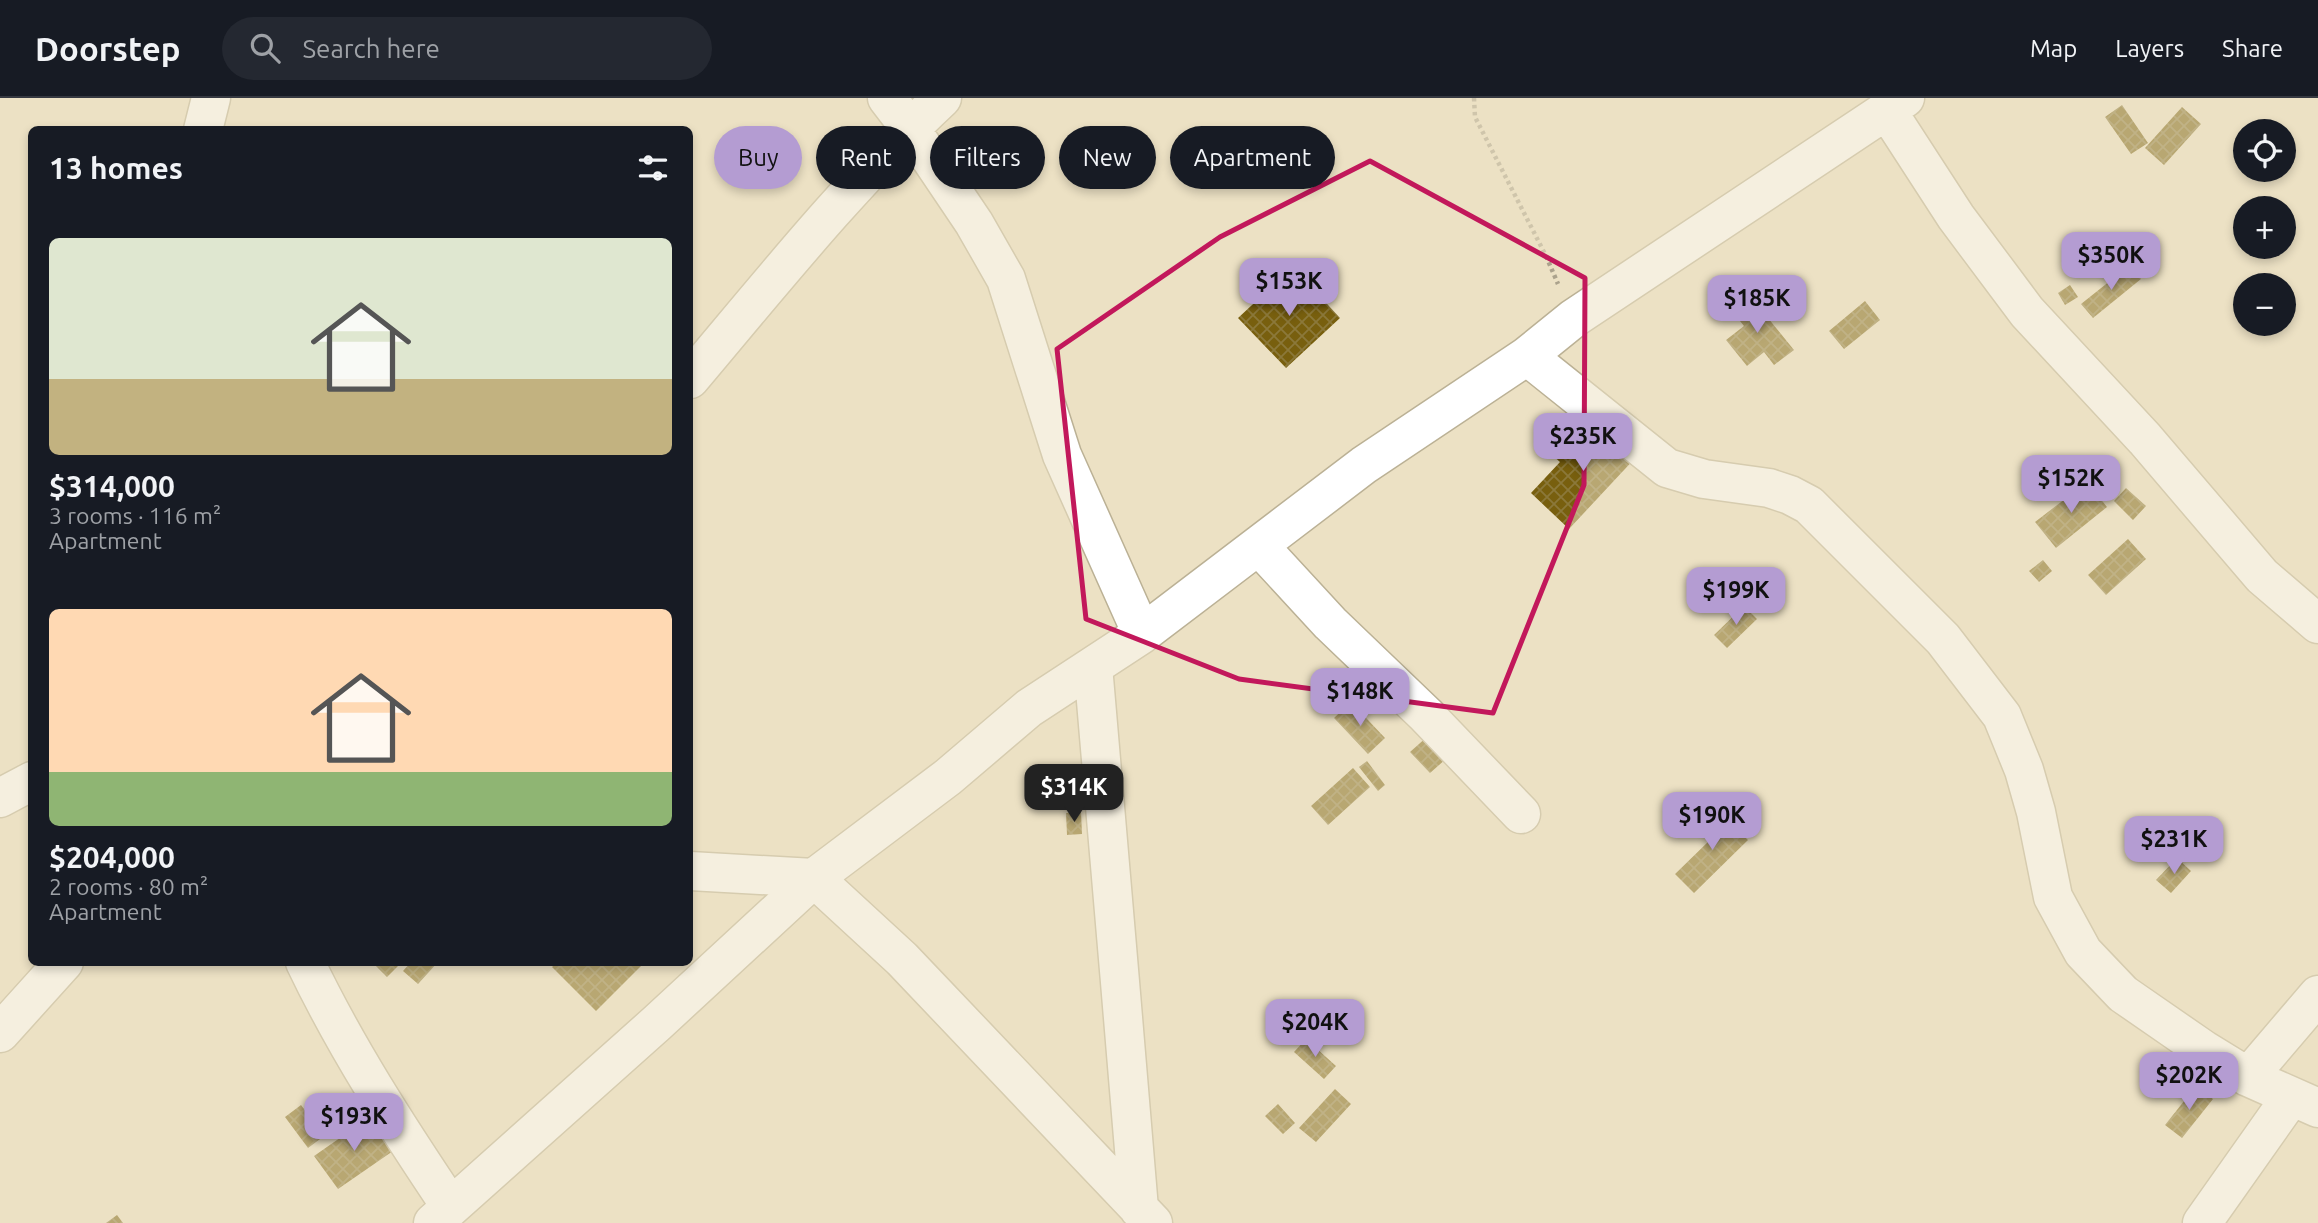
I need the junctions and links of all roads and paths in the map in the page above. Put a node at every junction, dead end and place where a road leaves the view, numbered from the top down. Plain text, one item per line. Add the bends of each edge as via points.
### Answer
1 (211, 98) edge
2 (887, 98) edge
3 (942, 98) edge
4 (1474, 98) edge
5 (1895, 104) edge
6 (204, 126) edge
7 (908, 126) edge
8 (912, 126) edge
9 (916, 137) edge
10 (855, 189) edge
11 (1574, 317) junction
12 (1527, 356) junction
13 (693, 375) edge
14 (1259, 545) junction
15 (2318, 624) edge
16 (1142, 635) junction
17 (1093, 666) junction
18 (28, 783) edge
19 (0, 798) edge
20 (1521, 814) dead end
21 (693, 871) edge
22 (814, 878) junction
23 (60, 966) edge
24 (307, 966) edge
25 (2318, 995) edge
26 (0, 1033) edge
27 (2248, 1077) junction
28 (2304, 1103) edge
29 (442, 1215) edge
30 (1146, 1216) edge
31 (2202, 1223) edge

1 - 6 street
2 - 7 street
3 - 8 street
4 - 11 path via 1475,117
5 - 11 street
5 - 15 street via 1956,217 2027,312 2145,439 2262,576
9 - 16 street via 1006,279 1062,455
10 - 13 street
11 - 12 street
12 - 14 street via 1364,465
12 - 27 street via 1667,468 1703,479 1769,488 1800,499 1905,599 1952,649 2003,716 2036,812 2053,897 2083,952 2123,994
14 - 16 street
14 - 20 street via 1330,623
16 - 17 street
17 - 22 street via 1029,708 948,777
17 - 30 street via 1116,947
18 - 19 street
21 - 22 street
22 - 29 street
22 - 30 street via 902,959
23 - 26 street
24 - 29 street
25 - 27 street
27 - 28 street
28 - 31 street

